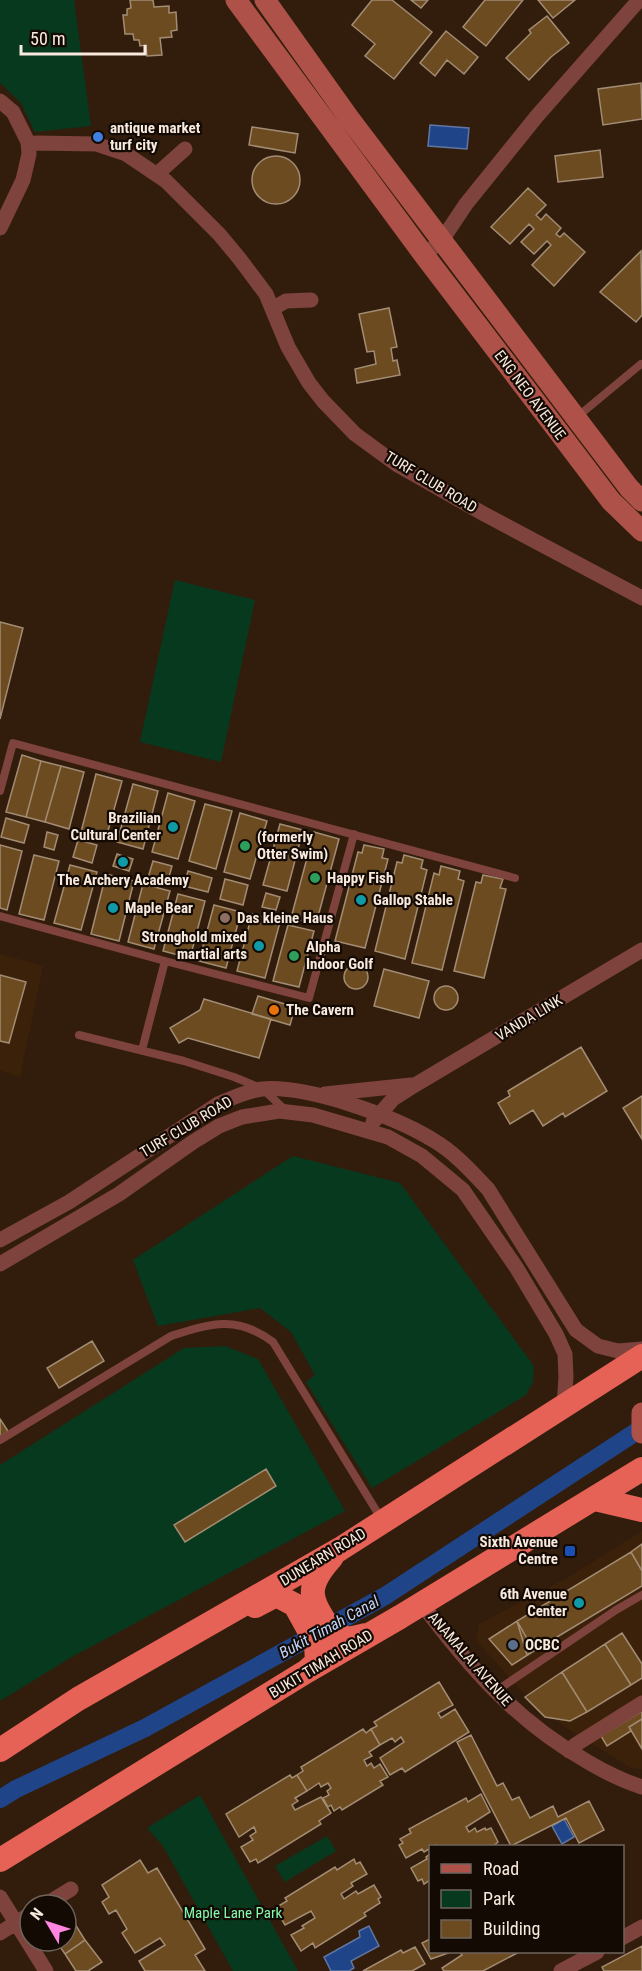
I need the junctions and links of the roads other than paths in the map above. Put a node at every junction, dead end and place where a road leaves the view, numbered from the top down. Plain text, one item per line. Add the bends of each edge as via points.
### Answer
1 (236, 0) edge
2 (265, 0) edge
3 (639, 0) edge
4 (0, 100) edge
5 (36, 143) dead end
6 (184, 148) dead end
7 (157, 174) junction
8 (0, 228) edge
9 (437, 234) junction
10 (418, 247) junction
11 (311, 300) dead end
12 (272, 309) junction
13 (641, 364) edge
14 (576, 417) junction
15 (558, 431) junction
16 (642, 501) edge
17 (642, 531) edge
18 (642, 598) edge
19 (0, 791) edge
20 (354, 834) junction
21 (515, 878) dead end
22 (0, 916) edge
23 (642, 950) edge
24 (165, 961) junction
25 (80, 1035) dead end
26 (142, 1050) junction
27 (415, 1085) junction
28 (263, 1089) junction
29 (319, 1095) junction
30 (286, 1111) junction
31 (378, 1115) junction
32 (368, 1130) junction
33 (0, 1239) edge
34 (0, 1264) edge
35 (642, 1349) edge
36 (642, 1356) edge
37 (564, 1406) junction
38 (642, 1413) edge
39 (642, 1433) edge
40 (0, 1440) edge
41 (642, 1469) edge
42 (595, 1499) junction
43 (642, 1510) edge
44 (383, 1521) junction
45 (340, 1549) junction
46 (642, 1595) edge
47 (422, 1604) junction
48 (308, 1611) junction
49 (369, 1635) junction
50 (324, 1639) junction
51 (308, 1671) junction
52 (495, 1692) junction
53 (78, 1699) junction
54 (642, 1703) edge
55 (0, 1750) edge
56 (569, 1751) junction
57 (642, 1787) edge
58 (0, 1860) edge
59 (70, 1889) dead end
60 (64, 1893) edge
61 (0, 1897) edge
62 (16, 1922) junction
63 (642, 1927) edge
64 (0, 1933) edge
65 (624, 1937) edge
66 (596, 1953) edge
67 (582, 1966) edge
68 (46, 1971) edge
69 (561, 1971) edge

1 - 10 main road, ENG NEO AVENUE
2 - 9 main road, ENG NEO AVENUE
3 - 9 street
4 - 8 street via 13,112 28,142 29,154 23,180
5 - 7 street, TURF CLUB ROAD via 96,144 126,154
6 - 7 street
7 - 12 street, TURF CLUB ROAD via 226,242 266,294
9 - 10 street
9 - 14 main road, ENG NEO AVENUE
10 - 15 main road, ENG NEO AVENUE
11 - 12 street via 286,301
12 - 18 street, TURF CLUB ROAD via 309,383 355,434 405,469
13 - 14 lane
14 - 15 street
14 - 16 main road, ENG NEO AVENUE
15 - 17 main road, ENG NEO AVENUE via 611,501
19 - 20 lane via 13,742
20 - 21 lane
20 - 24 lane via 309,998
22 - 24 lane
23 - 27 street, VANDA LINK
24 - 26 lane
25 - 26 lane
26 - 28 lane
27 - 29 street, VANDA LINK
27 - 31 street, VANDA LINK
28 - 29 street, TURF CLUB ROAD
28 - 30 lane
28 - 33 street, TURF CLUB ROAD via 218,1104 69,1202
29 - 31 street, TURF CLUB ROAD
30 - 32 street, TURF CLUB ROAD
30 - 34 street, TURF CLUB ROAD via 242,1117 219,1126 119,1194
31 - 32 street, VANDA LINK
31 - 35 street, TURF CLUB ROAD via 435,1141 471,1170 488,1189 576,1330 598,1346 618,1351
32 - 37 street, TURF CLUB ROAD via 388,1137 441,1170 463,1190 481,1215 566,1354
36 - 37 highway, DUNEARN ROAD
37 - 44 highway, DUNEARN ROAD
38 - 39 main road
40 - 44 lane via 171,1336 228,1323 256,1330 273,1342
41 - 42 highway, BUKIT TIMAH ROAD
42 - 43 highway
42 - 47 highway, BUKIT TIMAH ROAD
44 - 45 highway, DUNEARN ROAD
45 - 48 highway via 317,1573
45 - 53 highway, DUNEARN ROAD
46 - 52 lane
47 - 49 highway, BUKIT TIMAH ROAD
47 - 52 street, ANAMALAI AVENUE
48 - 50 highway
48 - 53 highway via 276,1595
49 - 50 highway
49 - 51 highway, BUKIT TIMAH ROAD
50 - 51 highway via 317,1662
51 - 58 highway, BUKIT TIMAH ROAD
52 - 56 street, ANAMALAI AVENUE via 529,1723
53 - 55 highway, DUNEARN ROAD
54 - 56 street
56 - 57 street, ANAMALAI AVENUE
59 - 60 street
61 - 62 street
62 - 64 street
62 - 68 street
63 - 65 street
66 - 67 street
67 - 69 street

